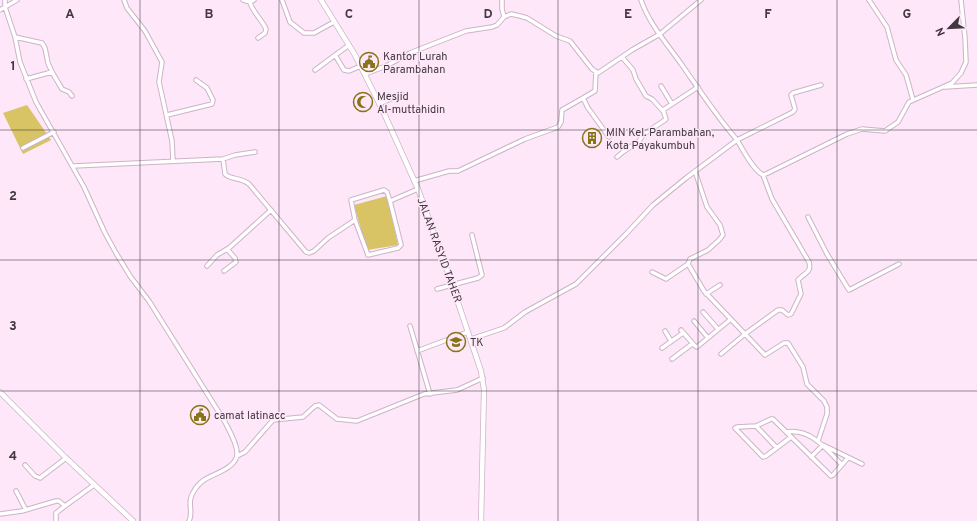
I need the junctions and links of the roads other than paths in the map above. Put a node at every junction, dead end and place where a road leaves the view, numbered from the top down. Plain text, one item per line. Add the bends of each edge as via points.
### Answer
1 (5, 0) edge
2 (17, 0) edge
3 (124, 0) edge
4 (243, 0) edge
5 (254, 0) edge
6 (282, 0) edge
7 (321, 0) edge
8 (502, 0) edge
9 (641, 0) edge
10 (701, 0) edge
11 (869, 0) edge
12 (961, 0) edge
13 (250, 2) junction
14 (5, 7) junction
15 (0, 10) edge
16 (504, 17) junction
17 (334, 22) junction
18 (660, 34) junction
19 (15, 37) junction
20 (258, 38) dead end
21 (349, 45) junction
22 (335, 55) junction
23 (622, 57) junction
24 (361, 66) junction
25 (314, 70) dead end
26 (52, 72) junction
27 (596, 72) junction
28 (365, 74) junction
29 (26, 79) junction
30 (196, 80) dead end
31 (821, 85) dead end
32 (977, 85) edge
33 (661, 86) dead end
34 (698, 87) junction
35 (944, 87) junction
36 (402, 94) dead end
37 (72, 96) dead end
38 (583, 98) junction
39 (913, 100) junction
40 (380, 104) junction
41 (672, 104) junction
42 (663, 111) junction
43 (167, 115) junction
44 (54, 132) junction
45 (609, 137) dead end
46 (737, 140) junction
47 (23, 148) dead end
48 (255, 152) dead end
49 (618, 157) dead end
50 (223, 159) junction
51 (173, 161) junction
52 (73, 166) junction
53 (695, 171) junction
54 (763, 175) junction
55 (414, 181) junction
56 (418, 189) junction
57 (390, 201) junction
58 (271, 210) junction
59 (808, 217) dead end
60 (355, 220) junction
61 (472, 235) dead end
62 (227, 249) junction
63 (688, 264) junction
64 (899, 264) dead end
65 (207, 266) dead end
66 (224, 271) dead end
67 (652, 272) dead end
68 (452, 284) junction
69 (720, 285) dead end
70 (437, 289) dead end
71 (706, 294) junction
72 (703, 312) dead end
73 (731, 319) junction
74 (694, 321) dead end
75 (410, 326) dead end
76 (718, 330) junction
77 (468, 332) junction
78 (665, 332) dead end
79 (745, 334) junction
80 (708, 338) junction
81 (470, 339) junction
82 (671, 341) junction
83 (692, 344) junction
84 (662, 348) dead end
85 (417, 351) junction
86 (721, 354) dead end
87 (672, 359) dead end
88 (483, 378) junction
89 (0, 392) edge
90 (430, 394) junction
91 (756, 426) junction
92 (786, 432) junction
93 (791, 437) junction
94 (818, 441) junction
95 (822, 446) junction
96 (777, 448) junction
97 (237, 456) junction
98 (811, 457) junction
99 (66, 458) junction
100 (848, 458) junction
101 (862, 464) dead end
102 (25, 465) dead end
103 (842, 465) junction
104 (94, 485) junction
105 (16, 491) dead end
106 (65, 506) junction
107 (26, 510) junction
108 (0, 514) edge
109 (56, 521) edge
110 (133, 521) edge
111 (189, 521) edge
112 (481, 521) edge

1 - 14 street
2 - 14 street
3 - 43 street via 162,62 159,82
4 - 13 street
5 - 13 street
6 - 17 street via 290,22 304,33 314,33
7 - 17 street, JALAN RASYID TAHER
8 - 16 street
9 - 18 street
10 - 18 street
11 - 39 street via 887,27 896,60 906,75
12 - 35 street via 966,62 952,83
13 - 20 street via 266,29
14 - 15 street
14 - 19 street
16 - 27 street via 510,14 520,16 566,40
16 - 28 street via 497,25 466,31
17 - 21 street, JALAN RASYID TAHER
18 - 23 street
18 - 34 street
19 - 26 street via 42,43
19 - 29 street
21 - 22 street
21 - 24 street, JALAN RASYID TAHER
22 - 24 street via 344,70
22 - 25 street
23 - 27 street
23 - 42 street via 633,70 646,96
24 - 28 street, JALAN RASYID TAHER
26 - 29 street
26 - 37 street via 62,89
27 - 38 street via 595,91
28 - 40 street, JALAN RASYID TAHER
29 - 44 street
30 - 43 street via 207,88 213,102 210,105
31 - 46 street via 793,92 793,112
32 - 35 street
33 - 41 street
34 - 41 street
34 - 46 street
35 - 39 street
36 - 40 street
38 - 45 street
38 - 55 street via 562,110 558,127 522,140 458,170
39 - 54 street via 907,104 898,122 885,131 862,129 846,134
40 - 55 street, JALAN RASYID TAHER
41 - 42 street
42 - 49 street via 665,120
43 - 51 street
44 - 47 street
44 - 52 street
46 - 53 street
46 - 54 street via 753,166
48 - 50 street
50 - 51 street
50 - 58 street via 225,174 246,182
51 - 52 street
52 - 97 street via 116,253 225,422
53 - 63 street via 707,207 720,225 723,235
53 - 81 street via 653,205 576,284 525,312 502,329
54 - 79 street via 772,199 810,265 809,272 798,280 801,294 791,314 778,310
55 - 56 street, JALAN RASYID TAHER
56 - 57 street
56 - 68 street, JALAN RASYID TAHER
57 - 60 street via 384,190 352,200
57 - 60 street via 401,244 399,248 368,255
58 - 60 street via 309,253
58 - 62 street
59 - 64 street via 849,290
61 - 68 street via 482,275
62 - 65 street
62 - 66 street via 236,262
63 - 67 street via 666,279
63 - 71 street
68 - 70 street
68 - 77 street, JALAN RASYID TAHER
69 - 71 street
71 - 73 street
72 - 76 street
73 - 76 street
73 - 79 street
74 - 80 street
75 - 85 street
76 - 80 street
77 - 81 street, JALAN RASYID TAHER
77 - 85 street
78 - 82 street
79 - 86 street
79 - 94 street via 764,355 785,343 790,346 804,367 808,384 827,407
80 - 83 street via 697,347
81 - 88 street, JALAN RASYID TAHER
82 - 83 street via 682,331
82 - 84 street
83 - 87 street
85 - 90 street
88 - 90 street via 457,390
88 - 112 street, JALAN RASYID TAHER
89 - 99 street
90 - 97 street via 424,394 357,421 337,420 319,405 303,417 274,419 245,452
91 - 92 street via 773,418
91 - 96 street
91 - 96 street via 735,428 763,457
92 - 93 street
92 - 94 street via 800,432
93 - 96 street
93 - 98 street
94 - 95 street
95 - 98 street
95 - 100 street
95 - 103 street
97 - 111 street via 227,468 198,485 190,498
98 - 103 street via 830,476
99 - 102 street via 40,478
99 - 104 street
100 - 101 street
100 - 103 street
104 - 106 street
104 - 110 street
105 - 107 street
106 - 107 street via 57,501
106 - 109 street via 56,513
107 - 108 street

